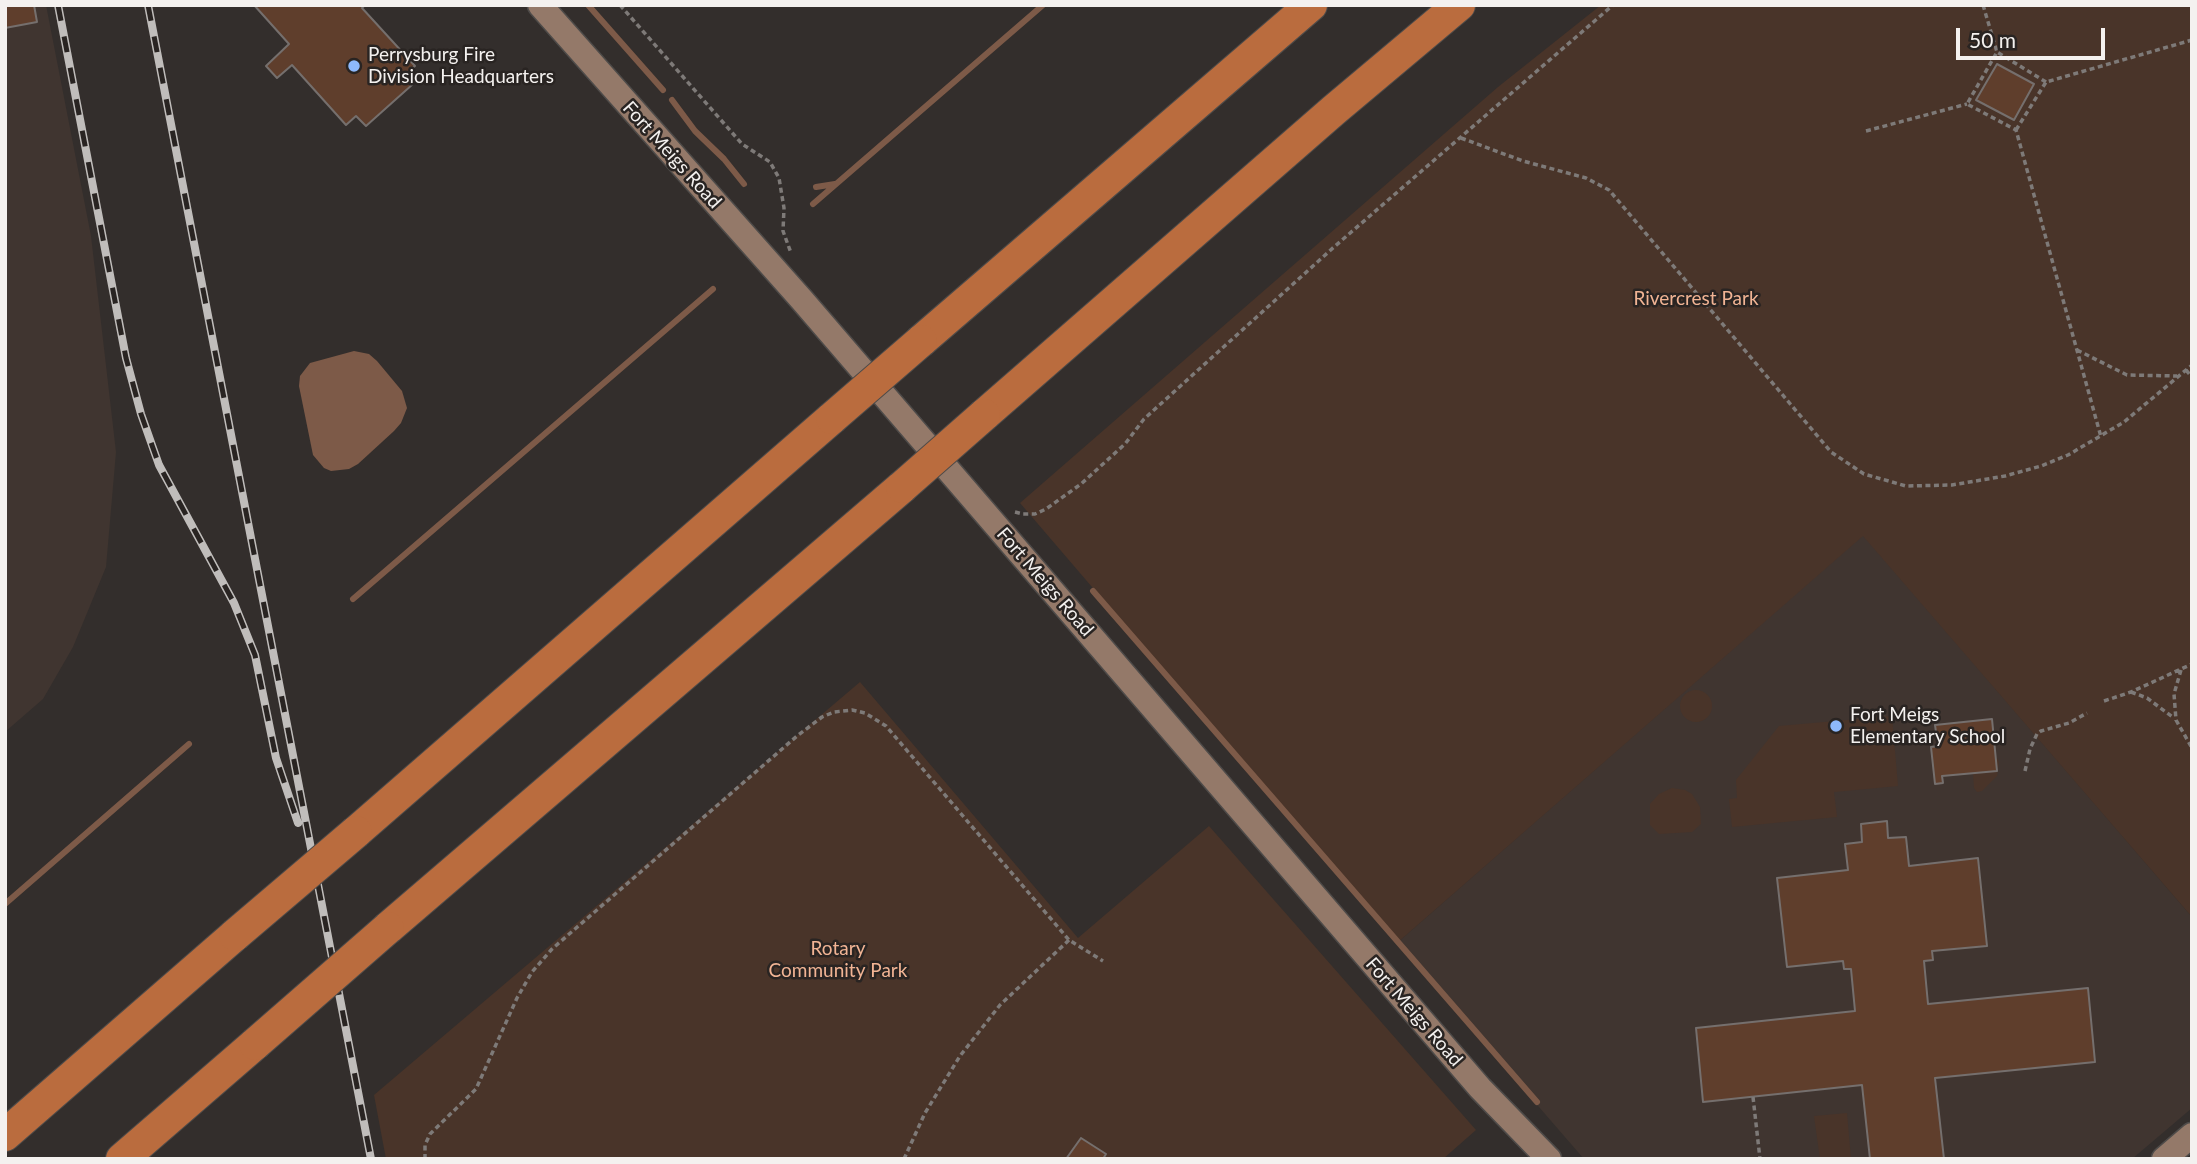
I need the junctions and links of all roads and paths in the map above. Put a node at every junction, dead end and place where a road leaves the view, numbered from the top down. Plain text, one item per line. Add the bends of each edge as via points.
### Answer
1 (540, 5) edge
2 (1311, 5) edge
3 (1459, 5) edge
4 (1613, 5) edge
5 (1983, 5) edge
6 (2192, 40) edge
7 (1997, 52) junction
8 (2046, 82) junction
9 (1967, 104) junction
10 (2016, 130) junction
11 (1866, 131) dead end
12 (2077, 350) junction
13 (2192, 365) edge
14 (2186, 370) junction
15 (2178, 376) junction
16 (2192, 377) edge
17 (2101, 438) junction
18 (2192, 664) edge
19 (2181, 670) junction
20 (2131, 692) junction
21 (2105, 701) dead end
22 (2087, 713) dead end
23 (2176, 720) junction
24 (2192, 748) edge
25 (2025, 771) dead end
26 (1069, 940) junction
27 (1103, 961) dead end
28 (1753, 1097) dead end
29 (5, 1135) edge
30 (2192, 1135) edge
31 (122, 1159) edge
32 (425, 1159) edge
33 (904, 1159) edge
34 (1549, 1159) edge
35 (1760, 1159) edge
36 (2164, 1159) edge

1 - 34 street, Fort Meigs Road via 802,300 1480,1088
2 - 29 highway, bridge
3 - 31 highway, bridge
4 - 17 path via 1461,138 1586,178 1609,190 1831,452 1864,474 1906,486 1952,485 2041,466
5 - 7 path
6 - 8 path
7 - 8 path
7 - 9 path
8 - 10 path
9 - 10 path
9 - 11 path
10 - 12 path
12 - 15 path via 2127,375
12 - 17 path
13 - 14 path
14 - 15 path
14 - 16 path
15 - 17 path
18 - 19 path
19 - 20 path
19 - 23 path via 2174,694
20 - 21 path
20 - 23 path
22 - 25 path via 2037,734
23 - 24 path
26 - 27 path
26 - 32 path via 886,726 865,713 834,712 797,736 552,948 517,998 476,1089 430,1135
26 - 33 path via 1000,1004 960,1056 925,1113
28 - 35 path
30 - 36 street

